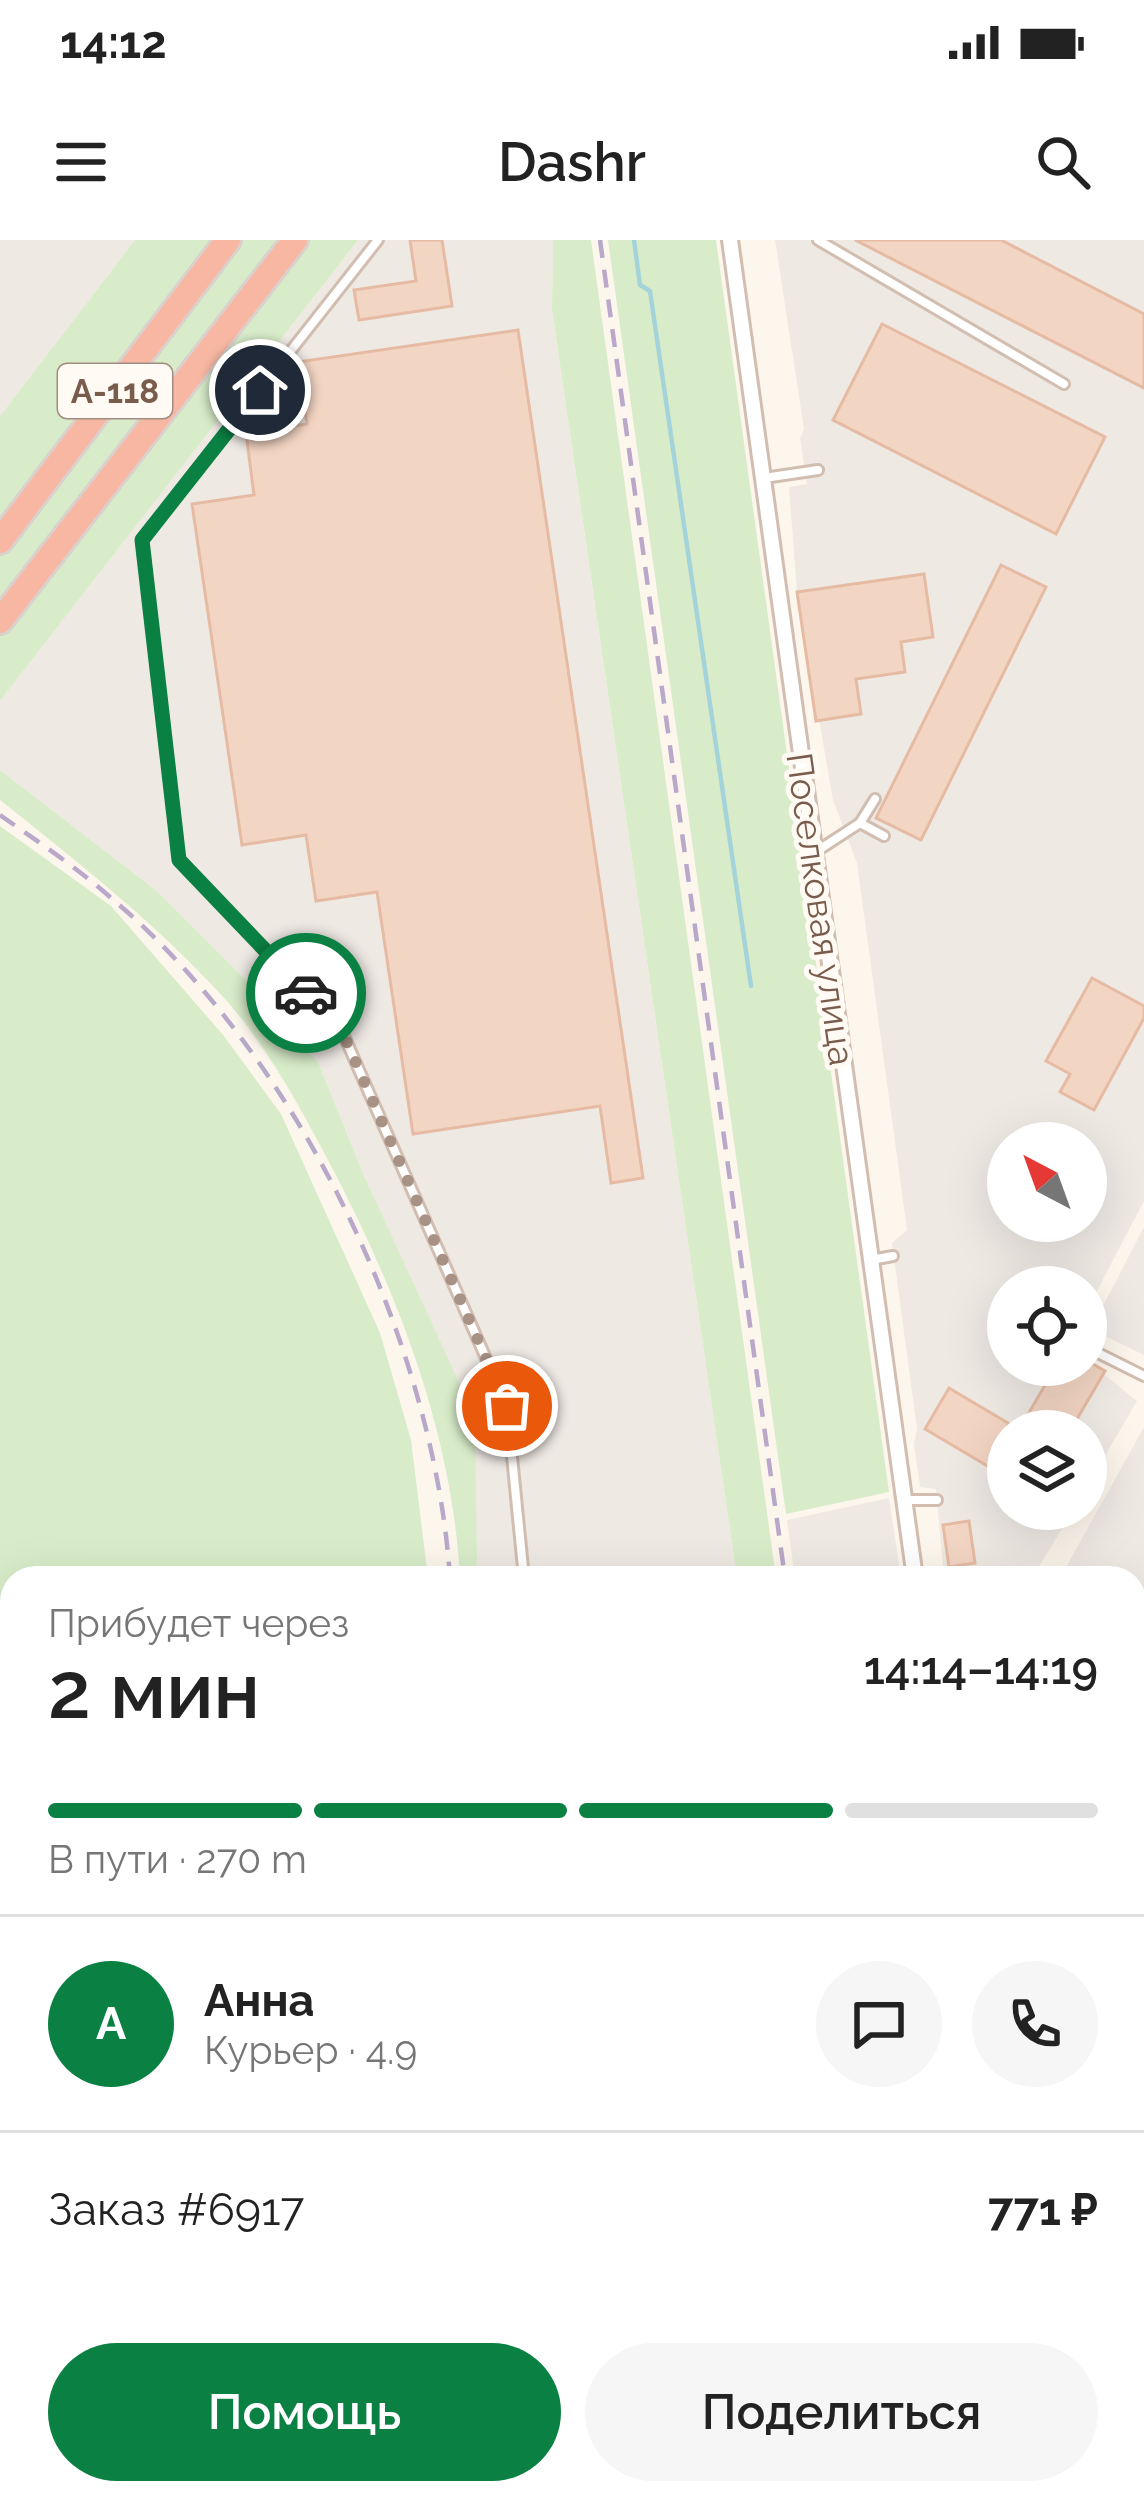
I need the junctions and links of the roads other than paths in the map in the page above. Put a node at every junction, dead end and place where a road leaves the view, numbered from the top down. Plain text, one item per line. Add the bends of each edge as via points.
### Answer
1 (228, 240) edge
2 (295, 240) edge
3 (378, 240) edge
4 (730, 240) edge
5 (818, 240) edge
6 (1064, 384) dead end
7 (818, 470) dead end
8 (764, 478) junction
9 (0, 542) edge
10 (0, 621) edge
11 (875, 799) dead end
12 (860, 823) junction
13 (884, 836) dead end
14 (813, 854) junction
15 (893, 1256) dead end
16 (870, 1260) junction
17 (1107, 1358) edge
18 (1144, 1376) edge
19 (903, 1500) junction
20 (937, 1500) dead end
21 (523, 1566) edge
22 (913, 1566) edge

1 - 9 highway, А-118
2 - 10 highway, А-118
3 - 21 lane via 142,540 179,860 341,1029 507,1406
4 - 8 street, Поселковая улица
5 - 6 lane
7 - 8 lane
8 - 14 street, Поселковая улица
11 - 12 lane
12 - 13 lane
12 - 14 lane
14 - 16 street, Поселковая улица
15 - 16 lane
16 - 19 street, Поселковая улица
17 - 18 lane
19 - 20 lane
19 - 22 street, Поселковая улица

